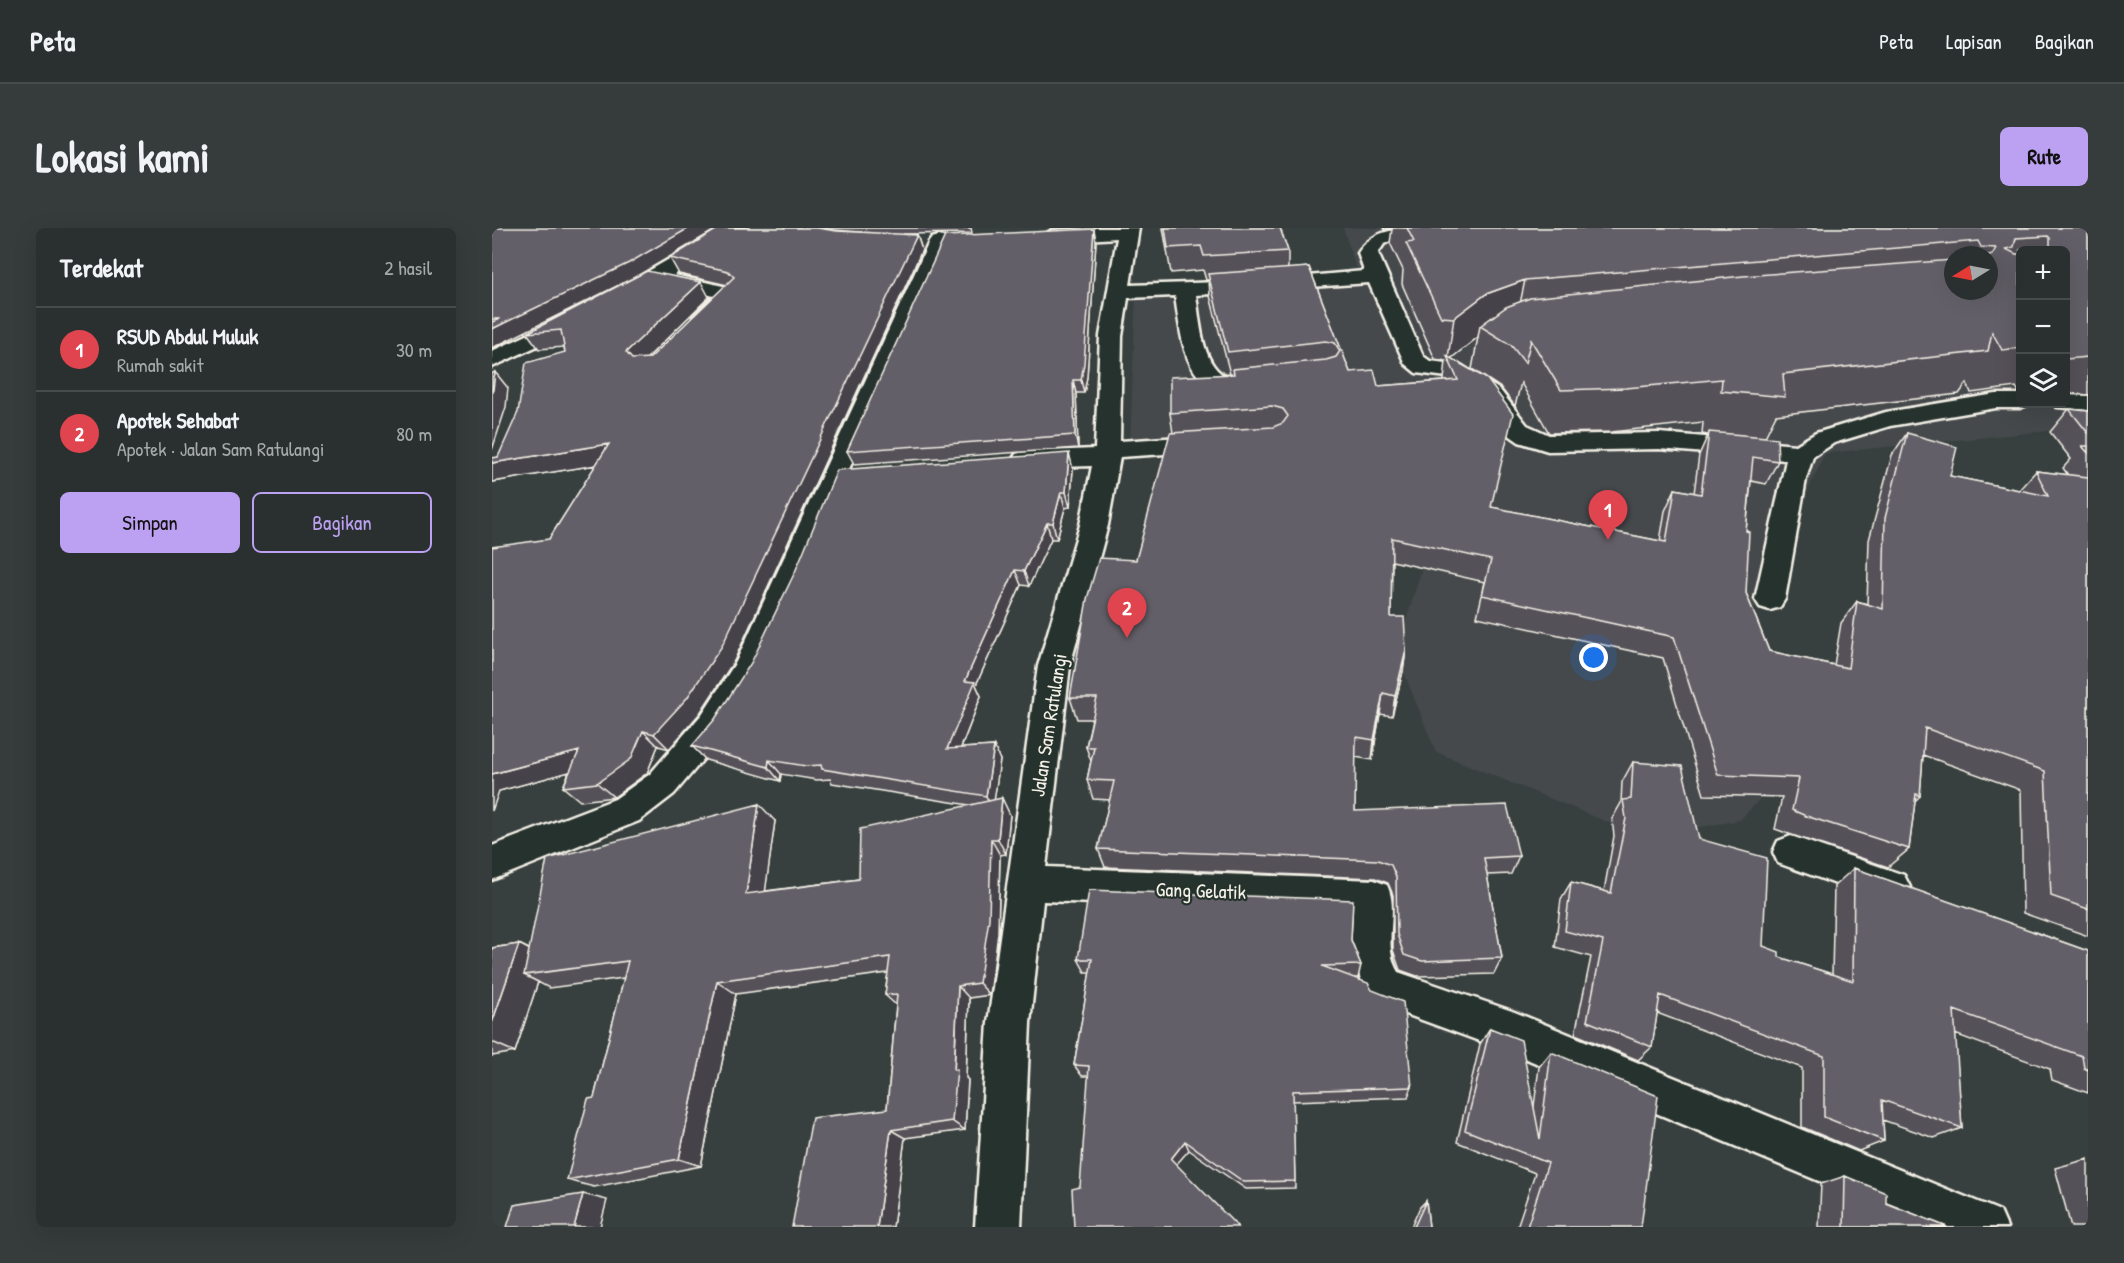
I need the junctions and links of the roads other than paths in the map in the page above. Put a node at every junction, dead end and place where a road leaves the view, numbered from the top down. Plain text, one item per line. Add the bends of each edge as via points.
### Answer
1 (736, 228) edge
2 (1420, 228) edge
3 (1129, 230) edge
4 (1033, 238) edge
5 (941, 242) edge
6 (1259, 272) edge
7 (1376, 276) junction
8 (653, 277) junction
9 (1120, 288) junction
10 (1185, 290) junction
11 (690, 330) edge
12 (492, 360) edge
13 (1268, 380) edge
14 (2016, 401) edge
15 (2070, 402) edge
16 (2088, 403) edge
17 (1237, 441) edge
18 (1108, 453) junction
19 (1801, 453) junction
20 (1004, 462) edge
21 (1770, 599) dead end
22 (1791, 852) dead end
23 (492, 863) edge
24 (1028, 883) junction
25 (1918, 896) edge
26 (998, 1227) edge
27 (1984, 1227) edge

1 - 8 street
2 - 7 street via 1373,240 1368,253
3 - 4 street
3 - 9 street, Jalan Sam Ratulangi
5 - 23 street via 845,475 749,668 714,723 662,784 627,810
6 - 9 street
7 - 10 street
7 - 19 street via 1413,359 1424,368 1462,363 1528,437 1548,443 1659,441
8 - 11 street via 729,293
8 - 12 street via 593,310 526,356
9 - 10 street
9 - 18 street, Jalan Sam Ratulangi via 1111,336
10 - 13 street via 1196,350 1206,372 1214,380 1228,384
14 - 19 street via 1886,419 1825,438
15 - 16 street
17 - 18 street
18 - 20 street
18 - 24 street, Jalan Sam Ratulangi via 1094,525 1054,666
19 - 21 street
22 - 25 street
24 - 26 street, Jalan Sam Ratulangi via 1009,1023
24 - 27 street, Gang Gelatik via 1374,897 1369,938 1373,969 1384,987 1534,1041

